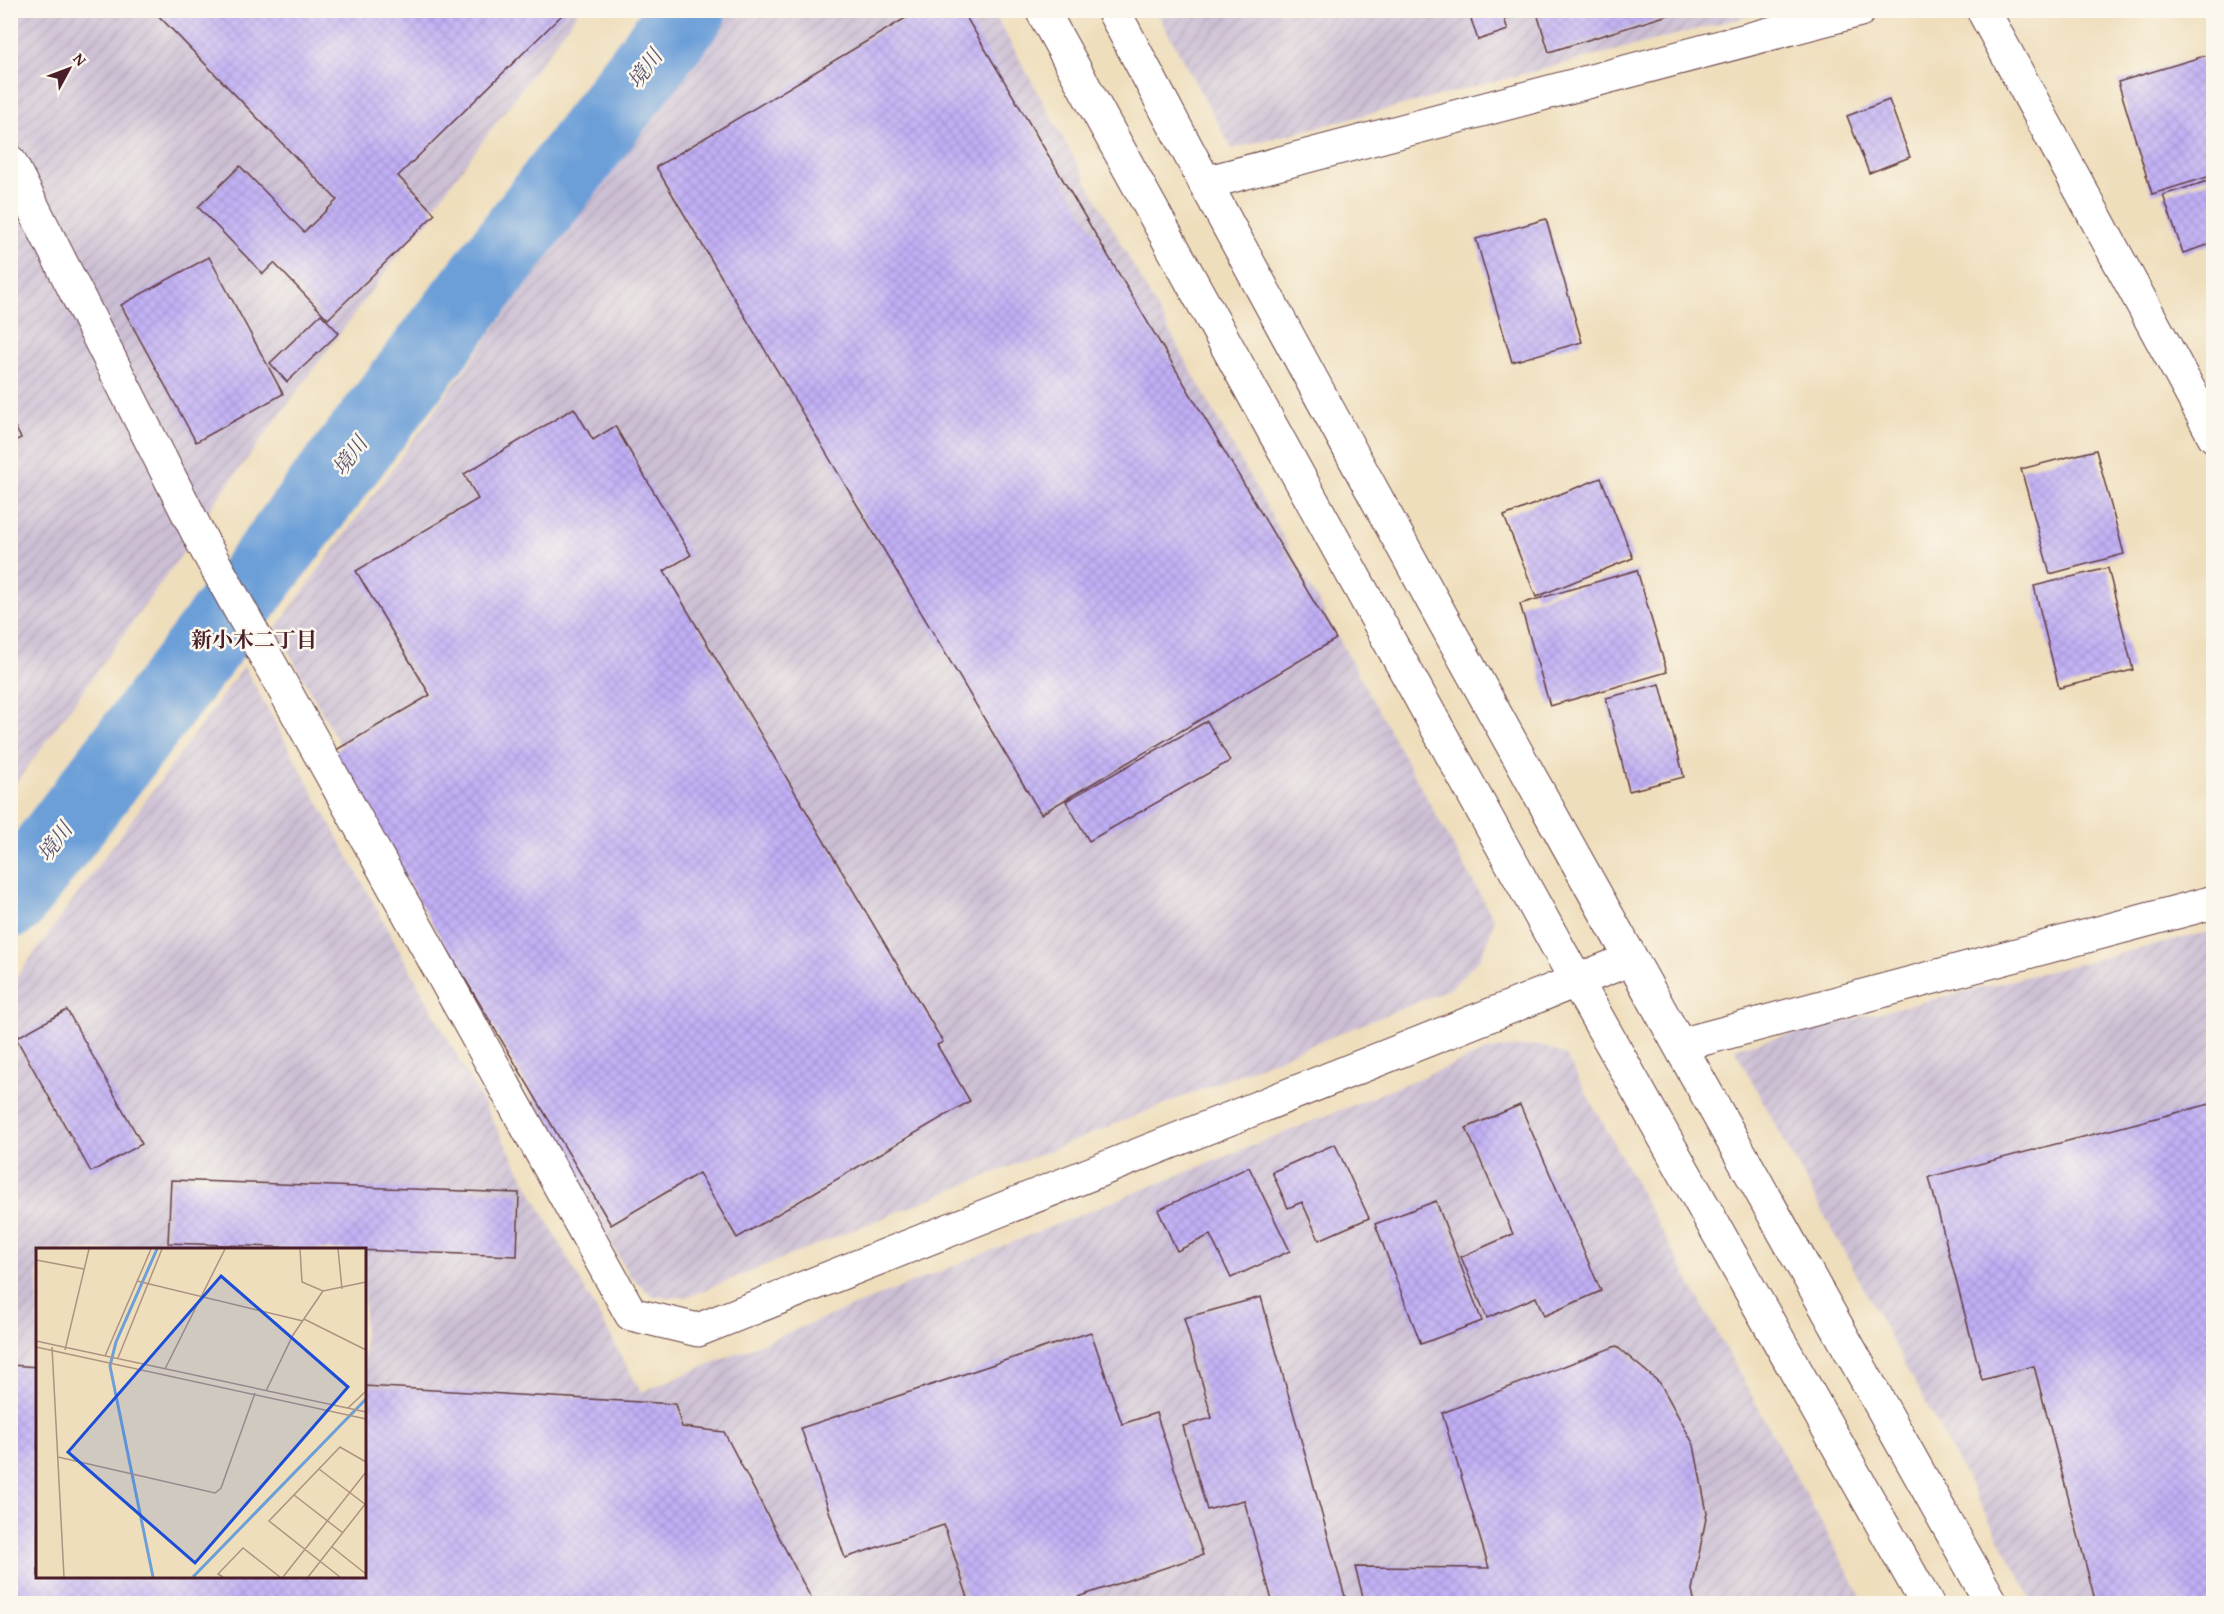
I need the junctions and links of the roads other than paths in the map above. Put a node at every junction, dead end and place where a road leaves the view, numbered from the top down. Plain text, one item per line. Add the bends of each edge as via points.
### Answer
1 (1042, 10) edge
2 (1113, 10) edge
3 (1860, 10) edge
4 (1983, 10) edge
5 (10, 162) edge
6 (1205, 183) junction
7 (2214, 436) edge
8 (2214, 902) edge
9 (1631, 959) junction
10 (1577, 982) junction
11 (1680, 1045) junction
12 (1927, 1604) edge
13 (1992, 1604) edge

1 - 10 street
2 - 6 street
3 - 6 street
4 - 7 street
5 - 10 street via 204,545 631,1314 698,1330
6 - 9 street
8 - 11 street
9 - 10 street
9 - 11 street
10 - 12 street
11 - 13 street

